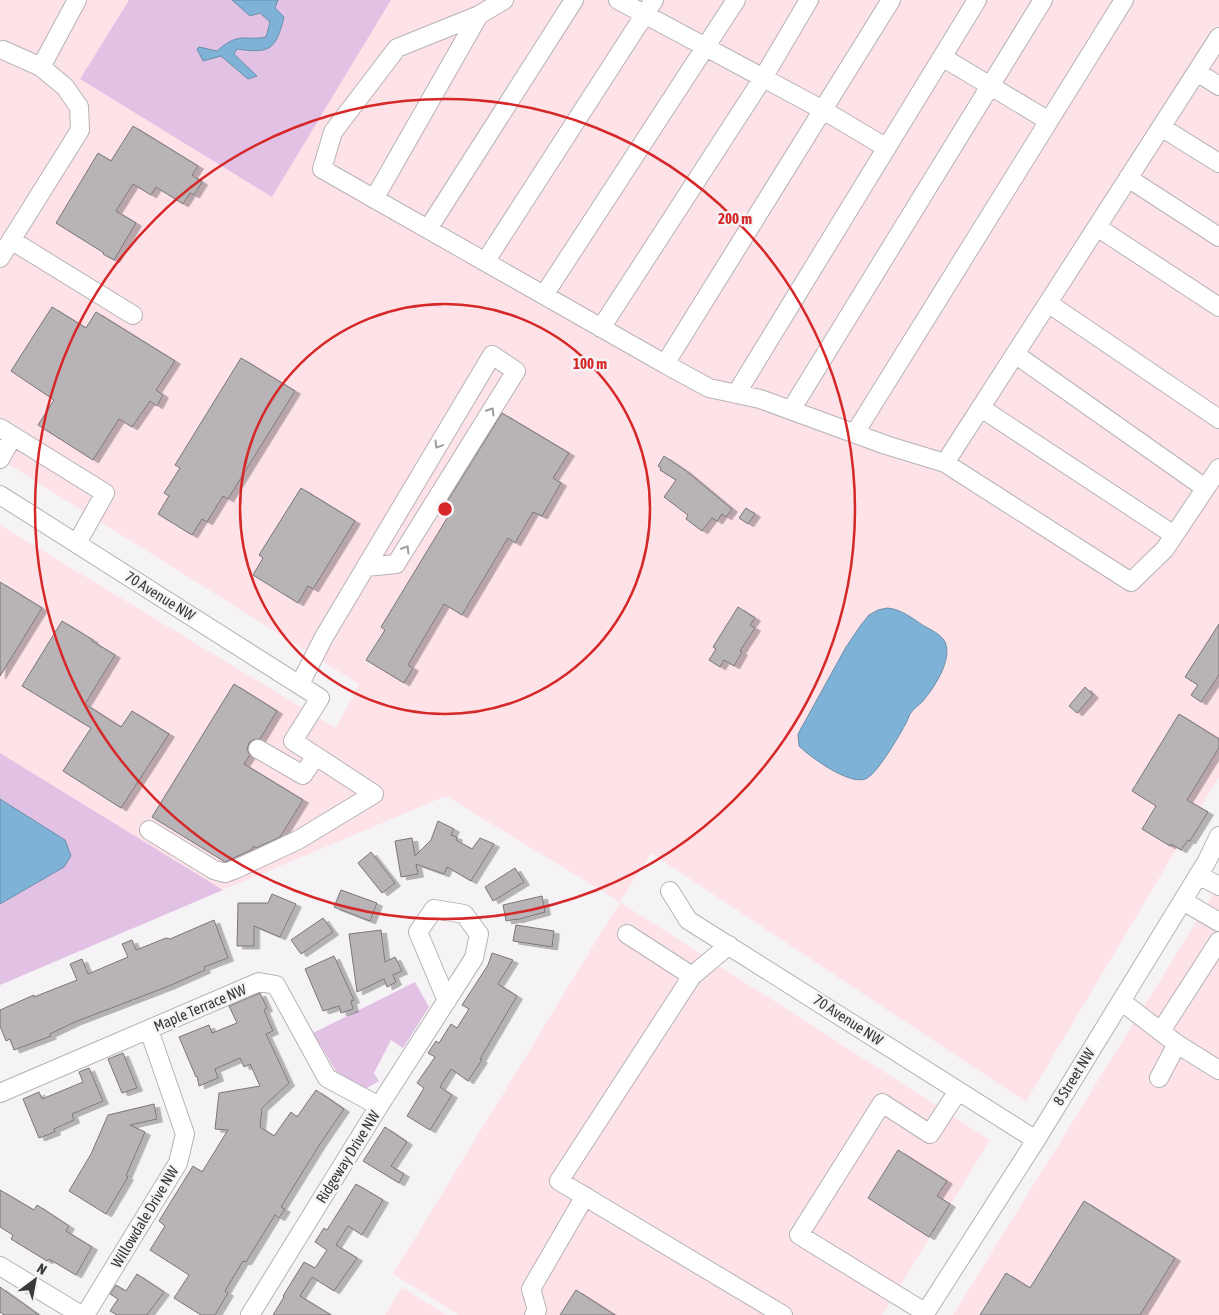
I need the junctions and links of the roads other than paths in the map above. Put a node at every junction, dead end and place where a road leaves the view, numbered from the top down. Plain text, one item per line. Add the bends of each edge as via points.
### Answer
1 (77, 0) edge
2 (504, 0) edge
3 (574, 0) edge
4 (618, 0) edge
5 (736, 0) edge
6 (810, 0) edge
7 (891, 0) edge
8 (977, 0) edge
9 (1043, 0) edge
10 (1124, 0) edge
11 (650, 7) edge
12 (479, 15) junction
13 (1219, 37) edge
14 (706, 48) junction
15 (1, 51) edge
16 (942, 57) junction
17 (41, 67) junction
18 (1197, 72) junction
19 (763, 78) junction
20 (990, 86) junction
21 (1219, 86) edge
22 (823, 110) junction
23 (1049, 121) junction
24 (1161, 127) junction
25 (887, 148) junction
26 (1219, 163) edge
27 (1128, 178) junction
28 (374, 198) junction
29 (1097, 227) junction
30 (428, 230) junction
31 (1219, 237) edge
32 (11, 240) junction
33 (0, 258) edge
34 (485, 262) junction
35 (544, 295) junction
36 (1048, 303) junction
37 (1219, 307) edge
38 (133, 315) dead end
39 (601, 328) junction
40 (1015, 354) junction
41 (665, 364) junction
42 (736, 394) junction
43 (981, 408) junction
44 (791, 410) junction
45 (1219, 419) edge
46 (6, 432) edge
47 (855, 433) junction
48 (0, 459) edge
49 (945, 463) junction
50 (1219, 468) edge
51 (1206, 488) junction
52 (0, 495) edge
53 (1174, 535) junction
54 (77, 542) junction
55 (366, 567) junction
56 (300, 684) junction
57 (258, 749) dead end
58 (316, 756) junction
59 (149, 830) dead end
60 (1219, 836) edge
61 (1198, 875) junction
62 (1219, 886) edge
63 (670, 891) dead end
64 (1183, 901) junction
65 (1219, 922) edge
66 (627, 934) dead end
67 (1219, 941) edge
68 (729, 945) junction
69 (692, 976) junction
70 (447, 1001) junction
71 (1121, 1002) junction
72 (149, 1030) junction
73 (1161, 1031) junction
74 (1177, 1044) junction
75 (1219, 1070) edge
76 (1159, 1078) dead end
77 (958, 1091) junction
78 (0, 1093) edge
79 (379, 1106) junction
80 (1036, 1140) junction
81 (585, 1196) junction
82 (0, 1266) edge
83 (925, 1314) edge
84 (81, 1315) edge
85 (85, 1315) edge
86 (250, 1315) edge
87 (534, 1315) edge
88 (783, 1315) edge

1 - 17 street
2 - 12 street
3 - 30 street
4 - 11 street
5 - 14 street
6 - 19 street
7 - 22 street
8 - 16 street
9 - 20 street
10 - 23 street
11 - 14 street
11 - 34 street
12 - 28 street
12 - 28 street via 397,48 333,132 322,169
13 - 18 street
14 - 19 street
14 - 35 street
15 - 17 street
16 - 20 street
16 - 25 street
17 - 32 street via 65,87 79,107 80,130
18 - 21 street
18 - 24 street
19 - 22 street
19 - 39 street
20 - 23 street
20 - 44 street
22 - 25 street
22 - 41 street
23 - 47 street
24 - 26 street
24 - 27 street
25 - 42 street
27 - 29 street
27 - 31 street
28 - 30 street
29 - 36 street
29 - 37 street
30 - 34 street
32 - 33 street
32 - 38 street
34 - 35 street
35 - 39 street
36 - 40 street
36 - 45 street
39 - 41 street
40 - 43 street
40 - 51 street
41 - 42 street via 709,388
42 - 44 street
43 - 49 street
43 - 53 street
44 - 47 street
46 - 48 street
46 - 54 street via 105,493
47 - 49 street
49 - 53 street via 1130,582 1165,549
50 - 51 street
51 - 53 street
52 - 54 street, 70 Avenue NW
54 - 56 street, 70 Avenue NW
55 -> 55 street via 396,564 516,371 492,355
55 - 56 street
56 - 58 street, 70 Avenue NW via 320,698 293,741
57 - 58 street via 303,775
58 - 59 street via 374,794 298,840 236,869 214,870
60 - 61 street, 8 Street NW
61 - 62 street
61 - 64 street, 8 Street NW
63 - 68 street, 70 Avenue NW via 688,920
64 - 65 street
64 - 71 street, 8 Street NW
66 - 69 street
67 - 73 street
68 - 69 street
68 - 77 street, 70 Avenue NW
69 - 81 street via 559,1181
70 - 70 street, Ridgeway Drive NW via 474,958 479,934 464,914 434,909 418,932
70 - 79 street, Ridgeway Drive NW
71 - 73 street
71 - 80 street, 8 Street NW
72 - 78 street, Maple Terrace NW
72 - 79 street, Maple Terrace NW via 259,982 276,985 326,1078
72 - 85 street, Willowdale Drive NW via 186,1134 178,1163
73 - 74 street
74 - 75 street
74 - 76 street
77 - 80 street, 70 Avenue NW
77 - 83 street via 930,1134 882,1103 800,1235
79 - 86 street, Ridgeway Drive NW
80 - 83 street, 8 Street NW
81 - 87 street via 531,1289 537,1310
81 - 88 street
82 - 84 street

